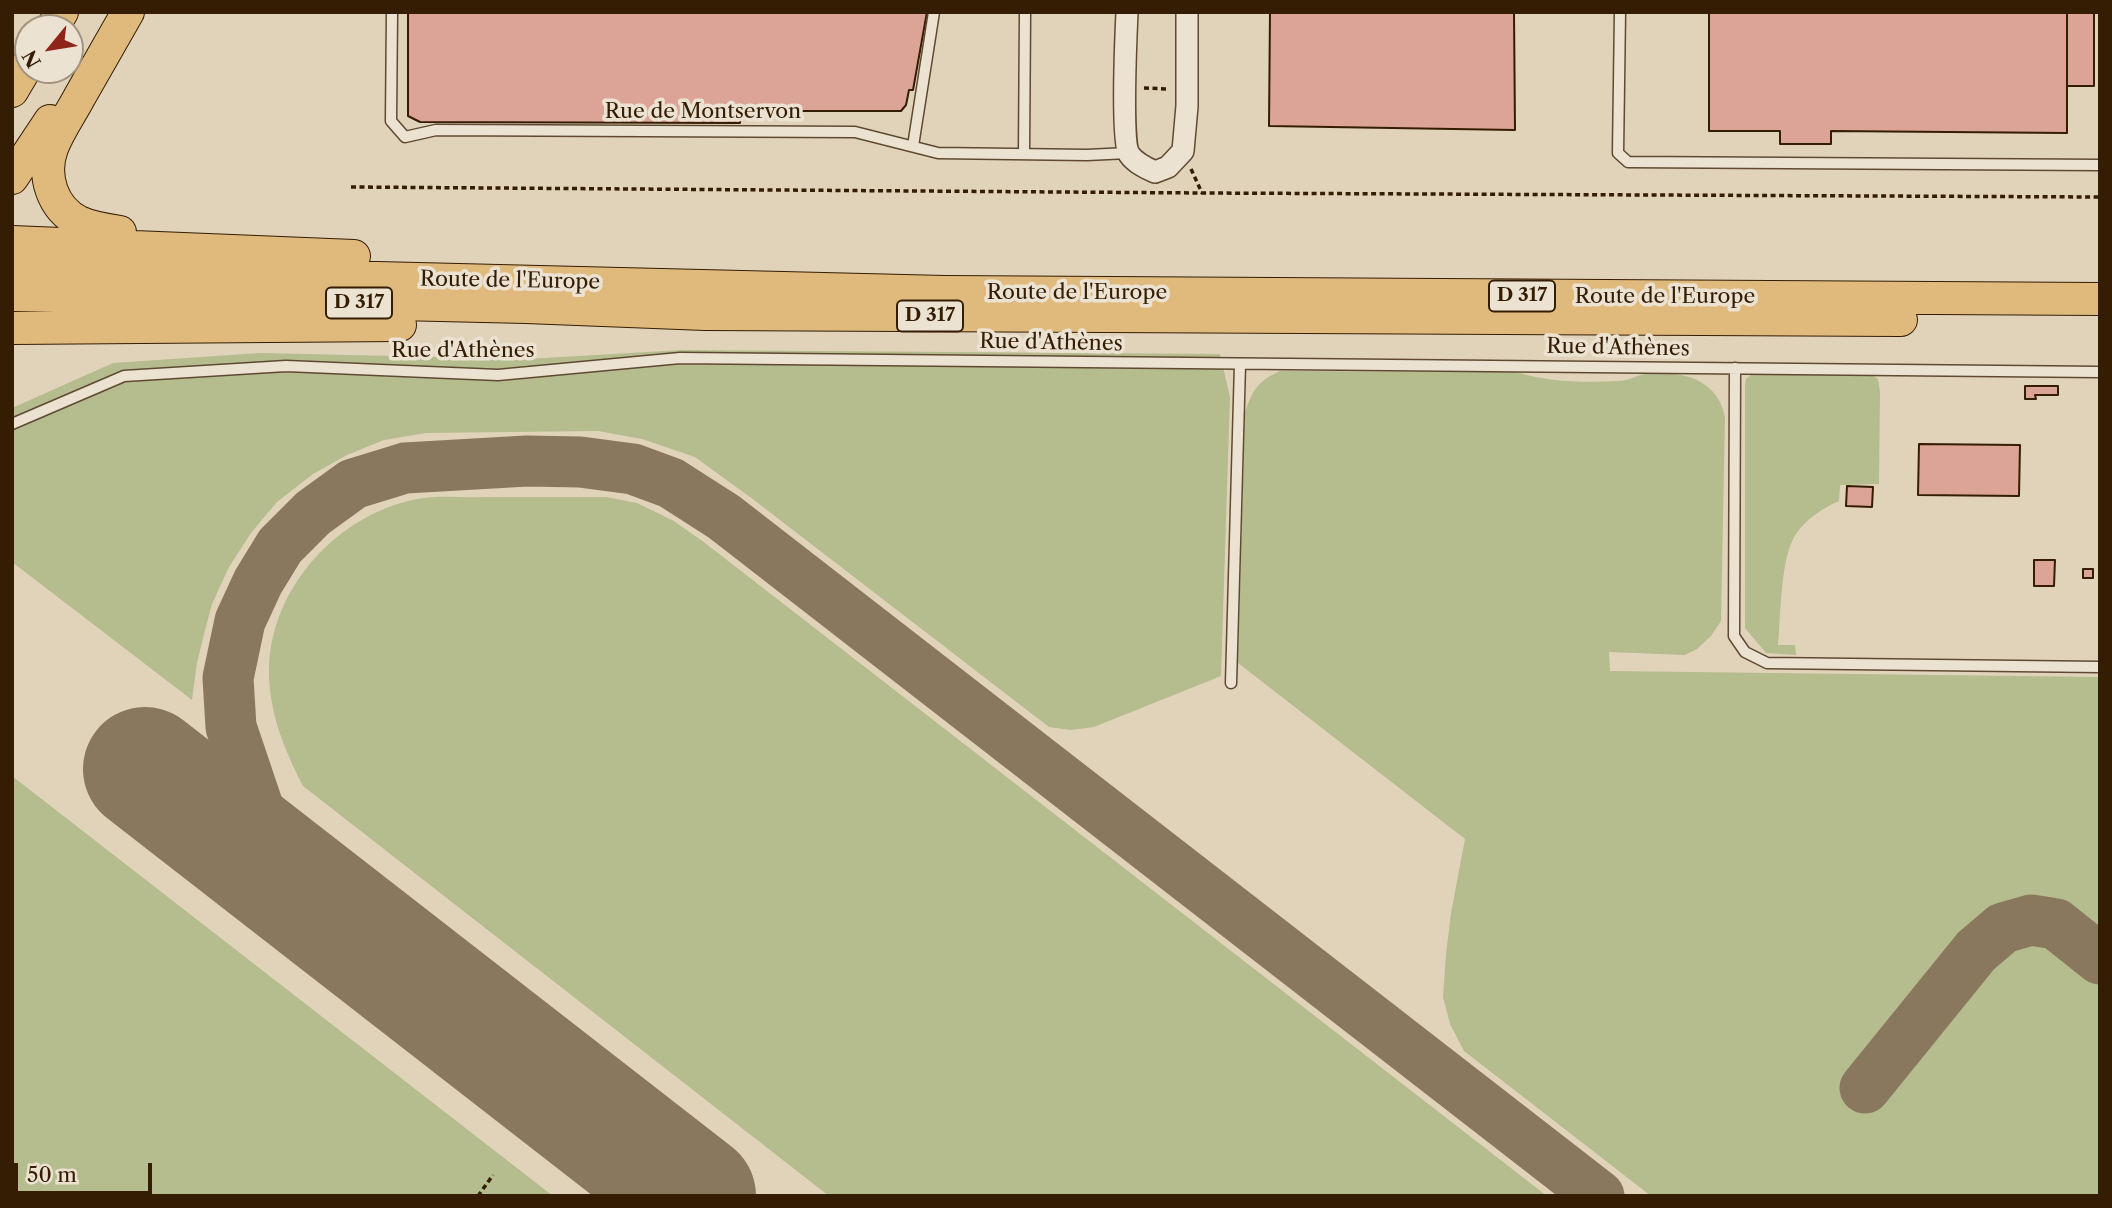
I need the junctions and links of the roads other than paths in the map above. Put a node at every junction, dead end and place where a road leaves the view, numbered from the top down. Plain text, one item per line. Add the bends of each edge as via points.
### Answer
1 (120, 12) edge
2 (128, 12) edge
3 (392, 12) edge
4 (934, 12) edge
5 (1025, 12) edge
6 (1127, 12) edge
7 (1187, 12) edge
8 (1620, 12) edge
9 (913, 146) junction
10 (1128, 153) junction
11 (1024, 154) junction
12 (2100, 165) edge
13 (12, 178) edge
14 (12, 242) edge
15 (246, 251) junction
16 (12, 269) edge
17 (12, 295) edge
18 (2100, 299) edge
19 (701, 300) junction
20 (2100, 321) edge
21 (195, 327) junction
22 (12, 328) edge
23 (12, 342) edge
24 (1240, 364) junction
25 (1735, 368) junction
26 (2100, 372) edge
27 (12, 424) edge
28 (2100, 667) edge
29 (1231, 683) dead end

1 - 13 main road
2 - 15 main road via 51,151 49,183 55,198 78,221 105,230
3 - 9 lane, Rue de Montservon via 391,121 405,137 436,130 855,132
4 - 9 lane
5 - 11 lane
6 - 10 street
7 - 10 street via 1183,151 1168,167 1155,172
8 - 12 lane via 1618,153 1628,162
9 - 11 lane, Rue de Montservon via 938,153
10 - 11 lane, Rue de Montservon
14 - 15 main road
15 - 19 main road via 682,266
16 - 19 main road, Route de l'Europe / D 317
17 - 19 main road, Route de l'Europe / D 317 via 526,307
18 - 19 main road, Route de l'Europe / D 317 via 959,292
19 - 20 main road, Route de l'Europe / D 317
19 - 21 main road via 685,322
21 - 22 main road
21 - 23 main road
24 - 25 lane, Rue d'Athènes
24 - 27 lane, Rue d'Athènes via 680,358 498,375 286,366 124,376
24 - 29 lane
25 - 26 lane, Rue d'Athènes
25 - 28 lane via 1734,636 1745,652 1767,663

